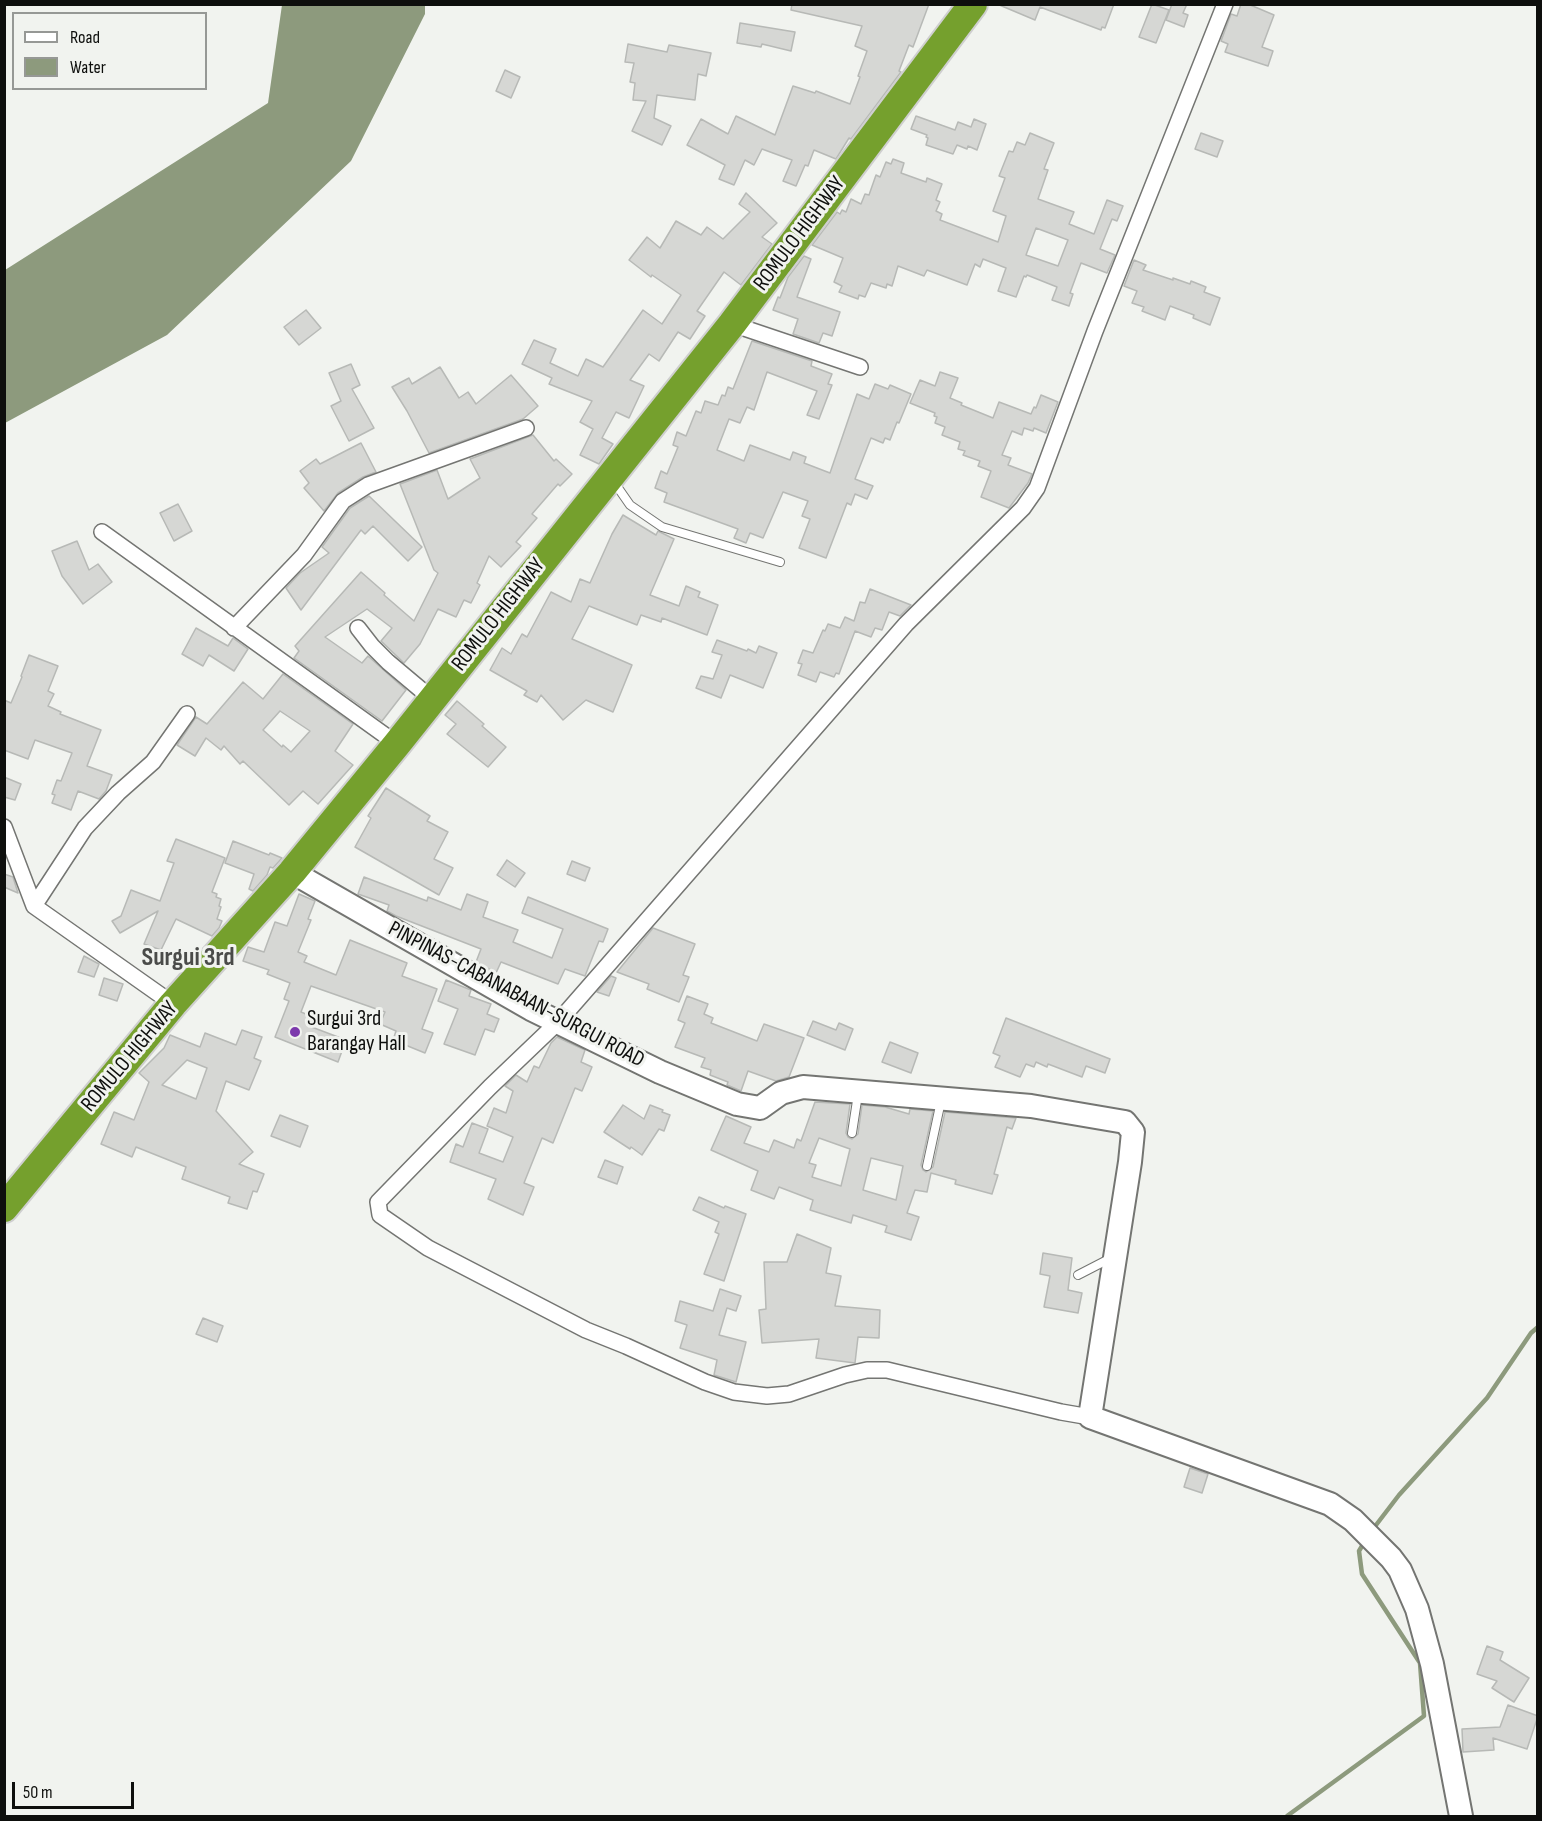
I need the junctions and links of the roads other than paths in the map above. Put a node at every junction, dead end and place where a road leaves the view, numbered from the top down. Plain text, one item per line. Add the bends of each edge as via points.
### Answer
1 (973, 4) edge
2 (1225, 4) edge
3 (732, 324) junction
4 (860, 367) dead end
5 (526, 428) dead end
6 (610, 476) junction
7 (102, 532) dead end
8 (780, 562) dead end
9 (234, 628) junction
10 (358, 628) dead end
11 (432, 699) junction
12 (187, 714) dead end
13 (397, 744) junction
14 (4, 827) edge
15 (292, 872) junction
16 (34, 906) junction
17 (173, 1004) junction
18 (558, 1022) junction
19 (859, 1092) junction
20 (941, 1099) junction
21 (852, 1133) dead end
22 (927, 1166) dead end
23 (4, 1208) edge
24 (1114, 1256) junction
25 (1078, 1275) dead end
26 (1090, 1417) junction
27 (1461, 1816) edge

1 - 3 highway, ROMULO HIGHWAY
2 - 18 street via 1037,488 1023,508 906,624
3 - 4 street
3 - 6 highway, ROMULO HIGHWAY
5 - 9 street via 368,485 343,501 304,555
6 - 8 lane via 630,505 662,527
6 - 11 highway, ROMULO HIGHWAY
7 - 9 street
9 - 13 street
10 - 11 street via 388,662
11 - 13 highway, ROMULO HIGHWAY
12 - 16 street via 153,762 85,828
13 - 15 highway, ROMULO HIGHWAY
14 - 16 street
15 - 17 highway, ROMULO HIGHWAY
15 - 18 street, PINPINAS-CABANABAAN-SURGUI ROAD
16 - 17 street
17 - 23 highway, ROMULO HIGHWAY
18 - 19 street, PINPINAS-CABANABAAN-SURGUI ROAD via 660,1072 754,1108 766,1106 781,1093 803,1087
18 - 26 street via 378,1202 381,1215 428,1248 586,1330 734,1392 789,1394 845,1375 887,1371
19 - 20 street, PINPINAS-CABANABAAN-SURGUI ROAD
19 - 21 lane
20 - 22 lane
20 - 24 street, PINPINAS-CABANABAAN-SURGUI ROAD via 1031,1106 1130,1126 1130,1162
24 - 25 lane
24 - 26 street, PINPINAS-CABANABAAN-SURGUI ROAD
26 - 27 street via 1330,1504 1353,1520 1391,1558 1417,1610 1426,1642

